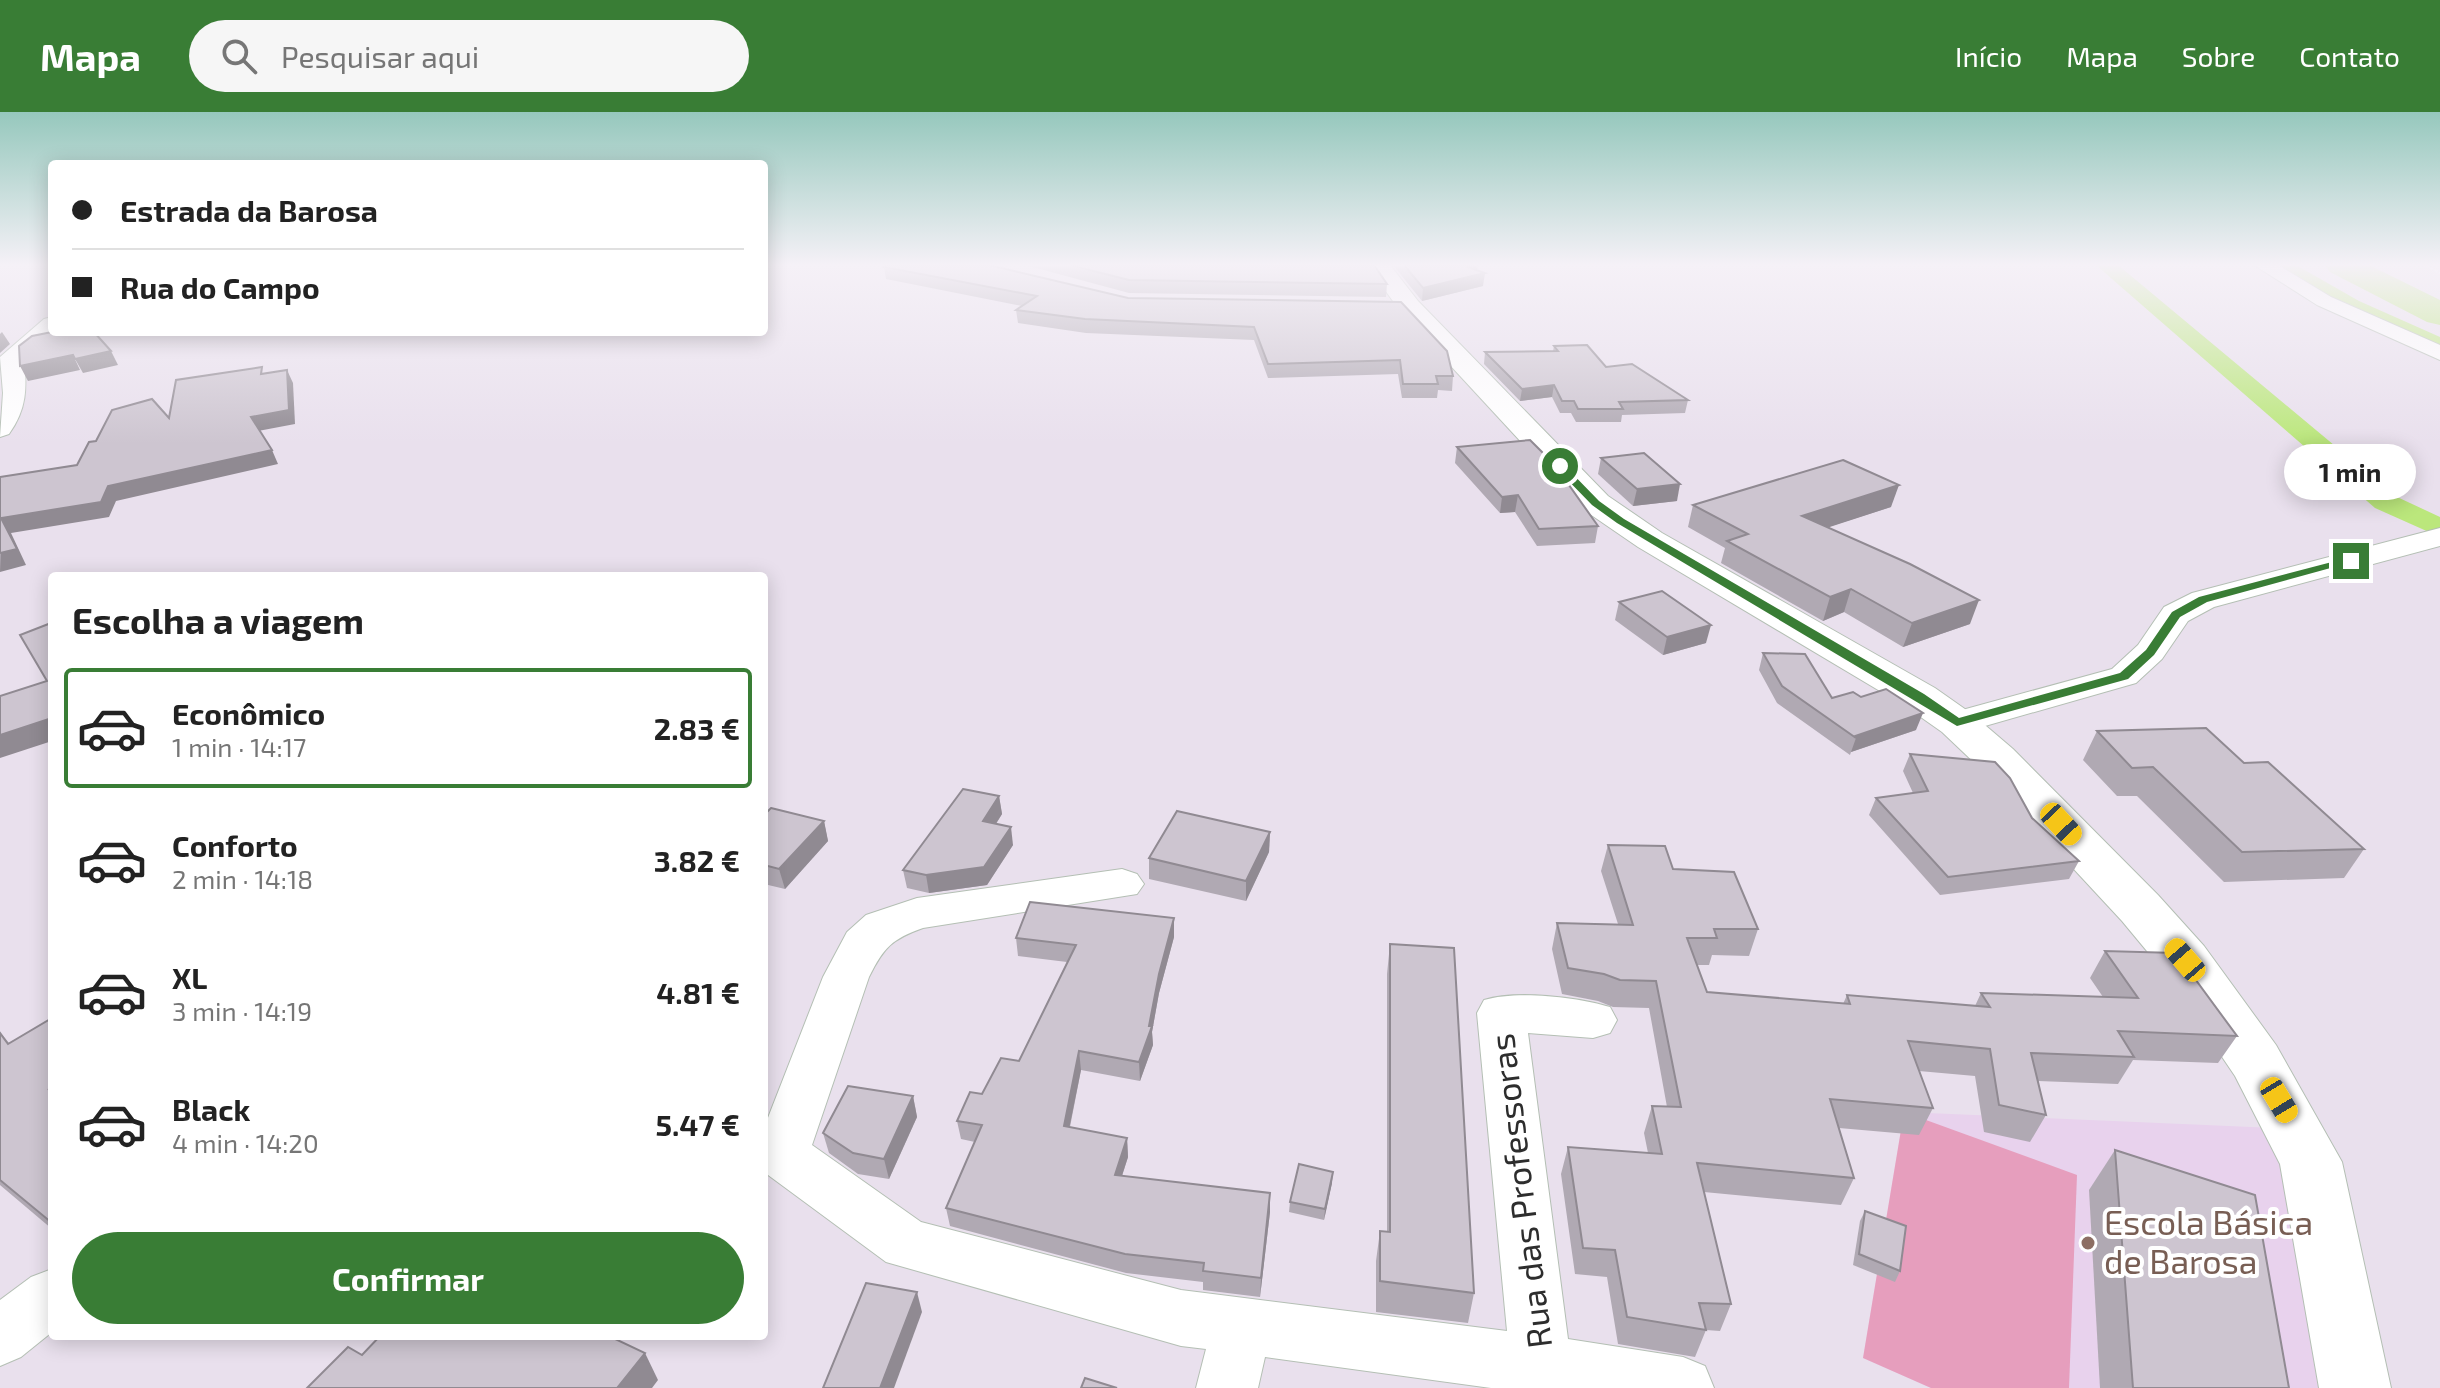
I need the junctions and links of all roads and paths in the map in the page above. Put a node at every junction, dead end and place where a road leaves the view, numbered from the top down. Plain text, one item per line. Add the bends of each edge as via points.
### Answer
1 (1420, 325) edge
2 (2377, 325) edge
3 (48, 327) edge
4 (2440, 353) edge
5 (0, 429) edge
6 (2440, 537) edge
7 (1957, 723) junction
8 (1122, 884) dead end
9 (1593, 1020) dead end
10 (773, 1151) edge
11 (48, 1299) edge
12 (1242, 1325) junction
13 (0, 1337) edge
14 (1541, 1365) junction
15 (1227, 1388) edge
16 (1683, 1388) edge
17 (2355, 1388) edge

1 - 7 street via 1596,503
2 - 4 street
3 - 5 street via 12,357 15,393
6 - 7 street via 2203,600 2176,614 2150,652 2124,676
7 - 17 street via 2042,803 2140,908 2185,960 2256,1061 2311,1162
8 - 10 street via 917,913 882,926 863,944 846,977
9 - 14 street, Rua das Professoras via 1501,1013
10 - 12 street via 906,1244 1181,1318
11 - 13 street
12 - 14 street
12 - 15 street
14 - 16 street

